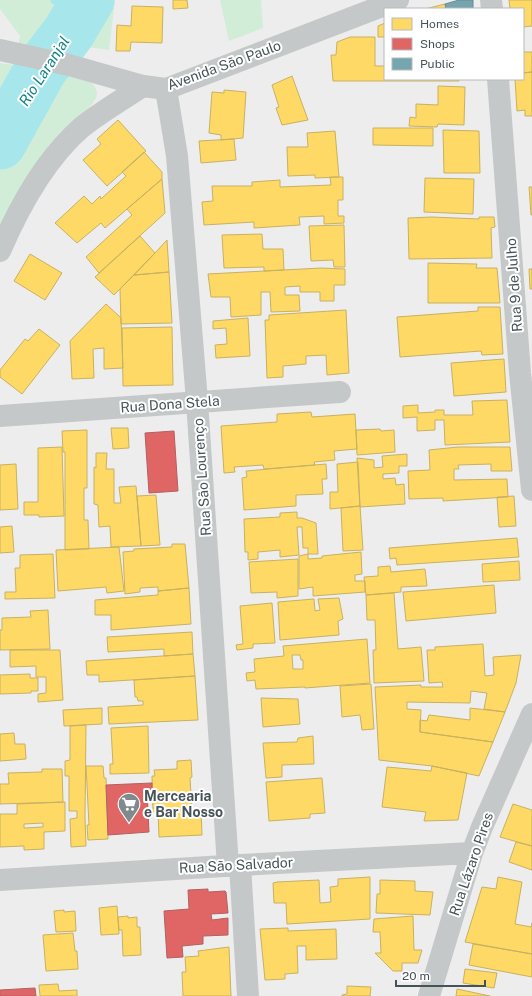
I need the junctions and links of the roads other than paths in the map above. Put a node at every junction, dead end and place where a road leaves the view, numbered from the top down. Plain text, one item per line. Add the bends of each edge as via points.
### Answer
1 (398, 0) edge
2 (8, 51) edge
3 (498, 80) edge
4 (143, 86) junction
5 (166, 89) junction
6 (0, 252) edge
7 (340, 392) dead end
8 (197, 402) junction
9 (0, 416) edge
10 (532, 490) edge
11 (532, 714) edge
12 (472, 853) junction
13 (234, 865) junction
14 (0, 880) edge
15 (248, 996) edge
16 (429, 996) edge

1 - 5 street, Avenida São Paulo
2 - 4 street, Avenida São Paulo
3 - 10 street, Rua 9 de Julho via 520,374
4 - 5 street, Avenida São Paulo
4 - 6 street via 83,126 63,145 27,198
5 - 8 street, Rua São Lourenço via 177,156
7 - 8 street, Rua Dona Stela
8 - 9 street, Rua Dona Stela
8 - 13 street, Rua São Lourenço
11 - 12 street, Rua Lázaro Pires
12 - 13 street, Rua São Salvador
12 - 16 street, Rua Lázaro Pires
13 - 14 street, Rua São Salvador
13 - 15 street, Rua São Lourenço

